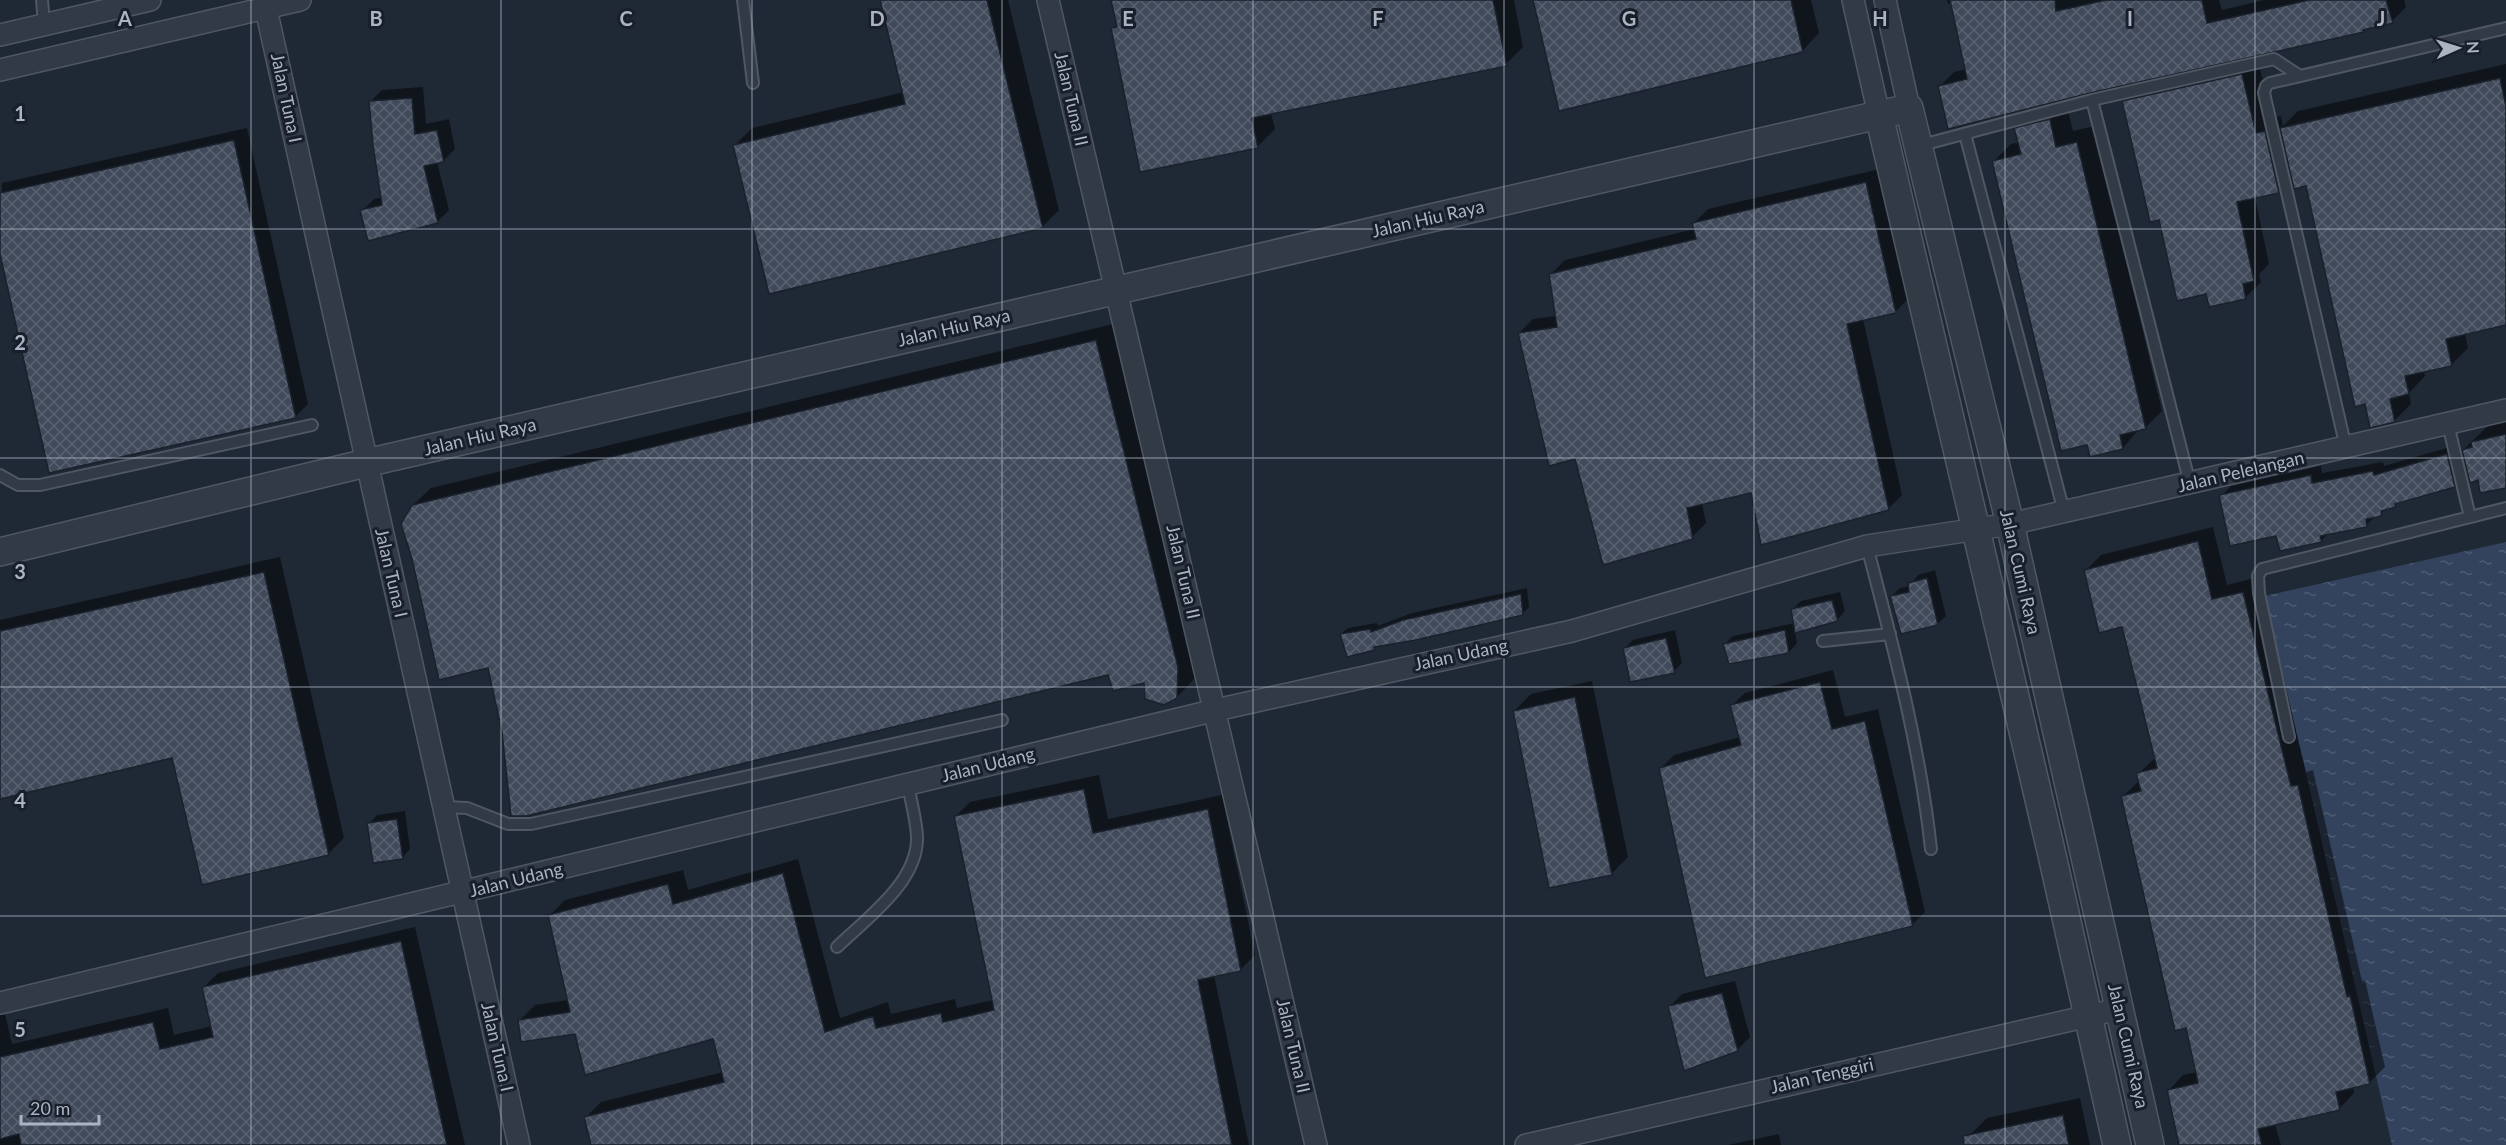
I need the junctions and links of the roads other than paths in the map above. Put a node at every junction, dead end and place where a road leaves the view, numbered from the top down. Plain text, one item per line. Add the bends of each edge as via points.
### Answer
1 (42, 0) edge
2 (150, 0) edge
3 (300, 0) edge
4 (743, 0) edge
5 (1048, 0) edge
6 (1853, 0) edge
7 (1886, 0) edge
8 (265, 4) edge
9 (44, 24) junction
10 (2506, 28) edge
11 (0, 35) edge
12 (0, 70) edge
13 (2300, 76) junction
14 (753, 83) dead end
15 (2092, 100) junction
16 (1909, 108) junction
17 (1879, 115) junction
18 (1965, 134) junction
19 (1918, 146) junction
20 (1949, 275) junction
21 (1918, 283) junction
22 (1116, 290) junction
23 (1972, 369) junction
24 (1941, 379) junction
25 (2506, 410) edge
26 (2448, 424) junction
27 (312, 425) dead end
28 (2346, 448) junction
29 (366, 463) junction
30 (0, 475) edge
31 (2190, 483) junction
32 (2506, 508) edge
33 (2064, 512) junction
34 (2470, 517) junction
35 (2010, 524) junction
36 (1976, 530) junction
37 (1867, 546) junction
38 (0, 552) edge
39 (1890, 634) junction
40 (1823, 641) dead end
41 (1216, 710) junction
42 (1002, 720) dead end
43 (2056, 730) junction
44 (2025, 737) junction
45 (2289, 737) dead end
46 (908, 784) junction
47 (444, 807) junction
48 (1931, 849) dead end
49 (462, 893) junction
50 (837, 947) dead end
51 (0, 1003) edge
52 (2119, 1009) junction
53 (2088, 1016) junction
54 (519, 1145) edge
55 (1316, 1145) edge
56 (1526, 1145) edge
57 (2117, 1145) edge
58 (2150, 1145) edge

1 - 9 lane
2 - 9 street
3 - 8 street
4 - 14 lane
5 - 22 street, Jalan Tuna II
6 - 17 street, Jalan Cumi Raya
7 - 16 street, Jalan Cumi Raya
8 - 12 street
8 - 29 street, Jalan Tuna I
9 - 11 street
10 - 13 lane
13 - 15 lane via 2274,59
13 - 28 lane via 2270,83 2264,93
15 - 18 lane
15 - 31 lane
16 - 17 street, Jalan Hiu Raya
16 - 19 street, Jalan Cumi Raya
17 - 21 street, Jalan Cumi Raya
17 - 22 street, Jalan Hiu Raya
18 - 19 lane
18 - 33 lane
19 - 20 street, Jalan Cumi Raya
20 - 21 street via 1944,296 1937,299 1926,296
20 - 23 street, Jalan Cumi Raya
21 - 24 street, Jalan Cumi Raya
22 - 29 street, Jalan Hiu Raya
22 - 41 street, Jalan Tuna II
23 - 24 street via 1962,359 1952,358 1946,361
23 - 35 street, Jalan Cumi Raya
24 - 36 street, Jalan Cumi Raya
25 - 26 street, Jalan Pelelangan
26 - 28 street, Jalan Pelelangan
26 - 34 lane
27 - 30 lane via 40,485 18,485
28 - 31 street, Jalan Pelelangan
29 - 38 street, Jalan Hiu Raya
29 - 47 street, Jalan Tuna I
31 - 33 street, Jalan Pelelangan
32 - 34 lane
33 - 35 street, Jalan Pelelangan
34 - 45 lane via 2262,569 2258,576 2259,593
35 - 36 street, Jalan Pelelangan
35 - 43 street, Jalan Cumi Raya
36 - 37 street, Jalan Udang
36 - 44 street, Jalan Cumi Raya
37 - 39 lane
37 - 41 street, Jalan Udang via 1572,631
39 - 40 lane
39 - 48 lane via 1918,760
41 - 46 street, Jalan Udang
41 - 55 street, Jalan Tuna II
42 - 47 lane via 531,824 508,824 467,808
43 - 44 street
43 - 52 street, Jalan Cumi Raya
44 - 53 street, Jalan Cumi Raya
46 - 49 street, Jalan Udang
46 - 50 lane via 917,837 909,872 893,894
47 - 49 street, Jalan Tuna I
49 - 51 street, Jalan Udang
49 - 54 street, Jalan Tuna I
52 - 53 street, Jalan Tenggiri
52 - 58 street, Jalan Cumi Raya
53 - 56 street, Jalan Tenggiri
53 - 57 street, Jalan Cumi Raya

